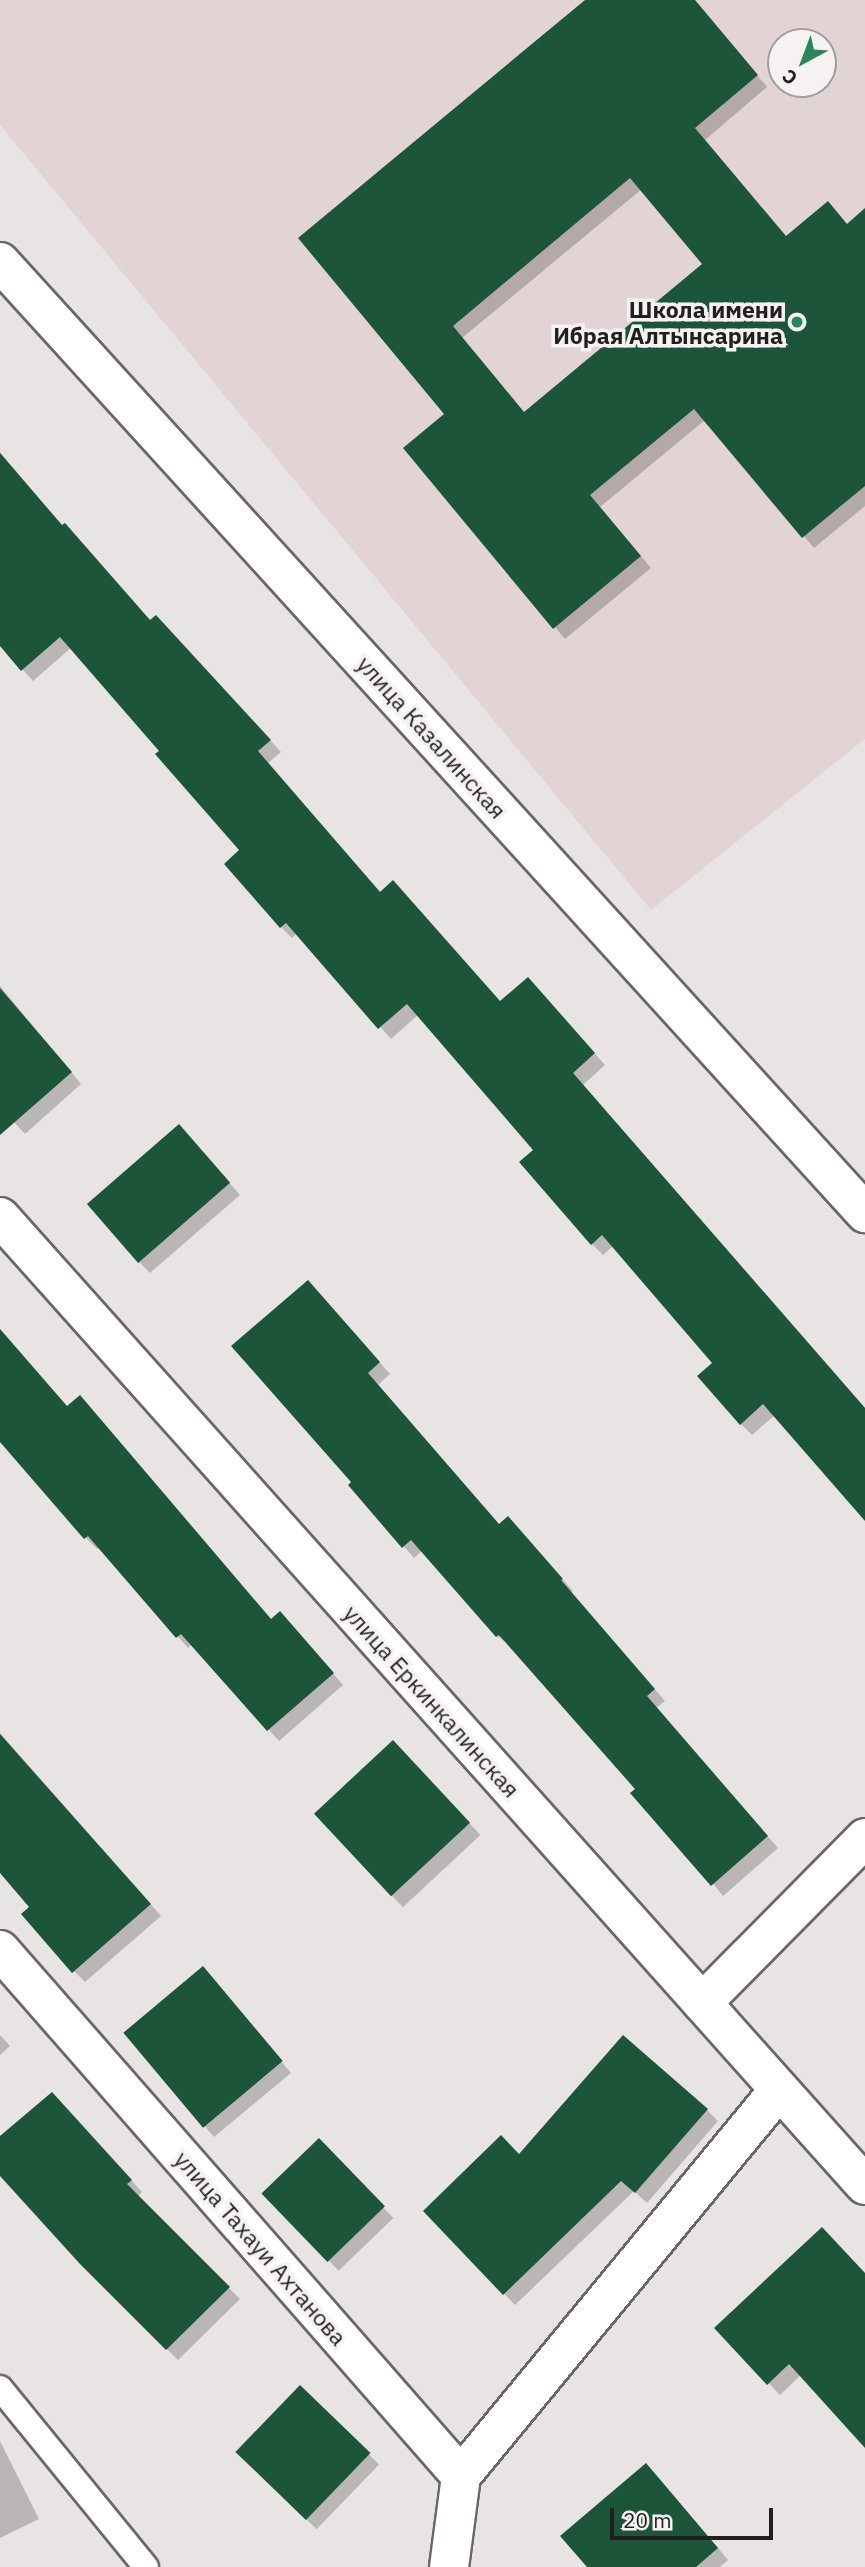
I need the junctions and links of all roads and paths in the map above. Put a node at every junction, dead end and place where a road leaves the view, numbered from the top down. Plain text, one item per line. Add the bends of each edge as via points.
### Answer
1 (0, 262) edge
2 (865, 1213) edge
3 (0, 1217) edge
4 (865, 1838) edge
5 (0, 1951) edge
6 (702, 2003) junction
7 (779, 2090) junction
8 (865, 2185) edge
9 (0, 2388) edge
10 (461, 2476) junction
11 (146, 2567) edge
12 (449, 2567) edge

1 - 2 street, улица Казалинская
3 - 6 street, улица Еркинкалинская
4 - 6 street
5 - 10 street, улица Тахауи Ахтанова
6 - 7 street, улица Еркинкалинская
7 - 8 street, улица Еркинкалинская
7 - 10 street
9 - 11 lane
10 - 12 street

